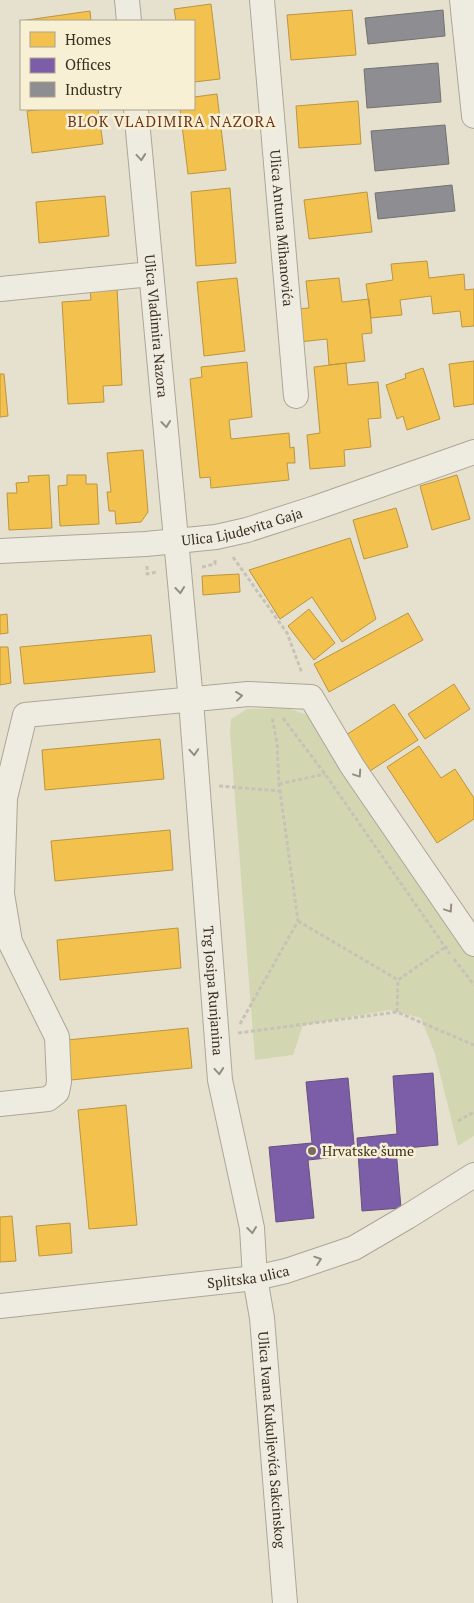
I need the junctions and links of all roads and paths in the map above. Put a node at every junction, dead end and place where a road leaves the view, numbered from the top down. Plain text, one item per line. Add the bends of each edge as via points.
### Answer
1 (127, 0) edge
2 (262, 0) edge
3 (462, 0) edge
4 (129, 20) edge
5 (136, 110) edge
6 (474, 116) edge
7 (151, 274) junction
8 (0, 289) edge
9 (296, 396) dead end
10 (474, 452) edge
11 (216, 537) junction
12 (177, 542) junction
13 (0, 551) edge
14 (269, 697) junction
15 (311, 697) junction
16 (191, 701) junction
17 (352, 766) junction
18 (325, 774) junction
19 (196, 784) junction
20 (279, 784) junction
21 (280, 791) junction
22 (298, 921) junction
23 (470, 939) edge
24 (445, 948) junction
25 (398, 980) junction
26 (474, 986) edge
27 (397, 1012) junction
28 (474, 1045) edge
29 (0, 1104) edge
30 (474, 1112) edge
31 (458, 1122) dead end
32 (474, 1174) edge
33 (255, 1278) junction
34 (0, 1306) edge
35 (285, 1603) edge

1 - 4 street
2 - 9 street, Ulica Antuna Mihanovića
3 - 6 street
5 -> 7 street, Ulica Vladimira Nazora
7 - 8 street
7 -> 12 street, Ulica Vladimira Nazora
10 - 11 street, Ulica Ljudevita Gaja via 315,508
11 - 12 street, Ulica Ljudevita Gaja
11 - 15 path via 287,633
12 - 13 street, Ulica Ljudevita Gaja
12 -> 16 street, Trg Josipa Runjanina
14 - 15 street
16 -> 14 street
14 - 18 path
14 - 20 path via 277,743
15 - 17 street
16 -> 19 street, Trg Josipa Runjanina
16 - 29 street via 25,715 5,798 2,894 10,942 57,1037 59,1082 57,1092 48,1099
17 - 18 path
17 -> 23 street
18 - 20 path
18 - 24 path
19 - 21 path
19 -> 33 street, Trg Josipa Runjanina via 220,1080 252,1228
20 - 21 path
21 - 22 path
22 - 25 path
22 - 27 path via 234,1034
23 - 24 path
24 - 25 path
24 - 26 path
25 - 27 path
27 - 28 path
30 - 31 path
33 -> 32 street, Splitska ulica via 354,1248
33 - 34 street, Splitska ulica
33 - 35 street, Ulica Ivana Kukuljevića Sakcinskog via 262,1318

